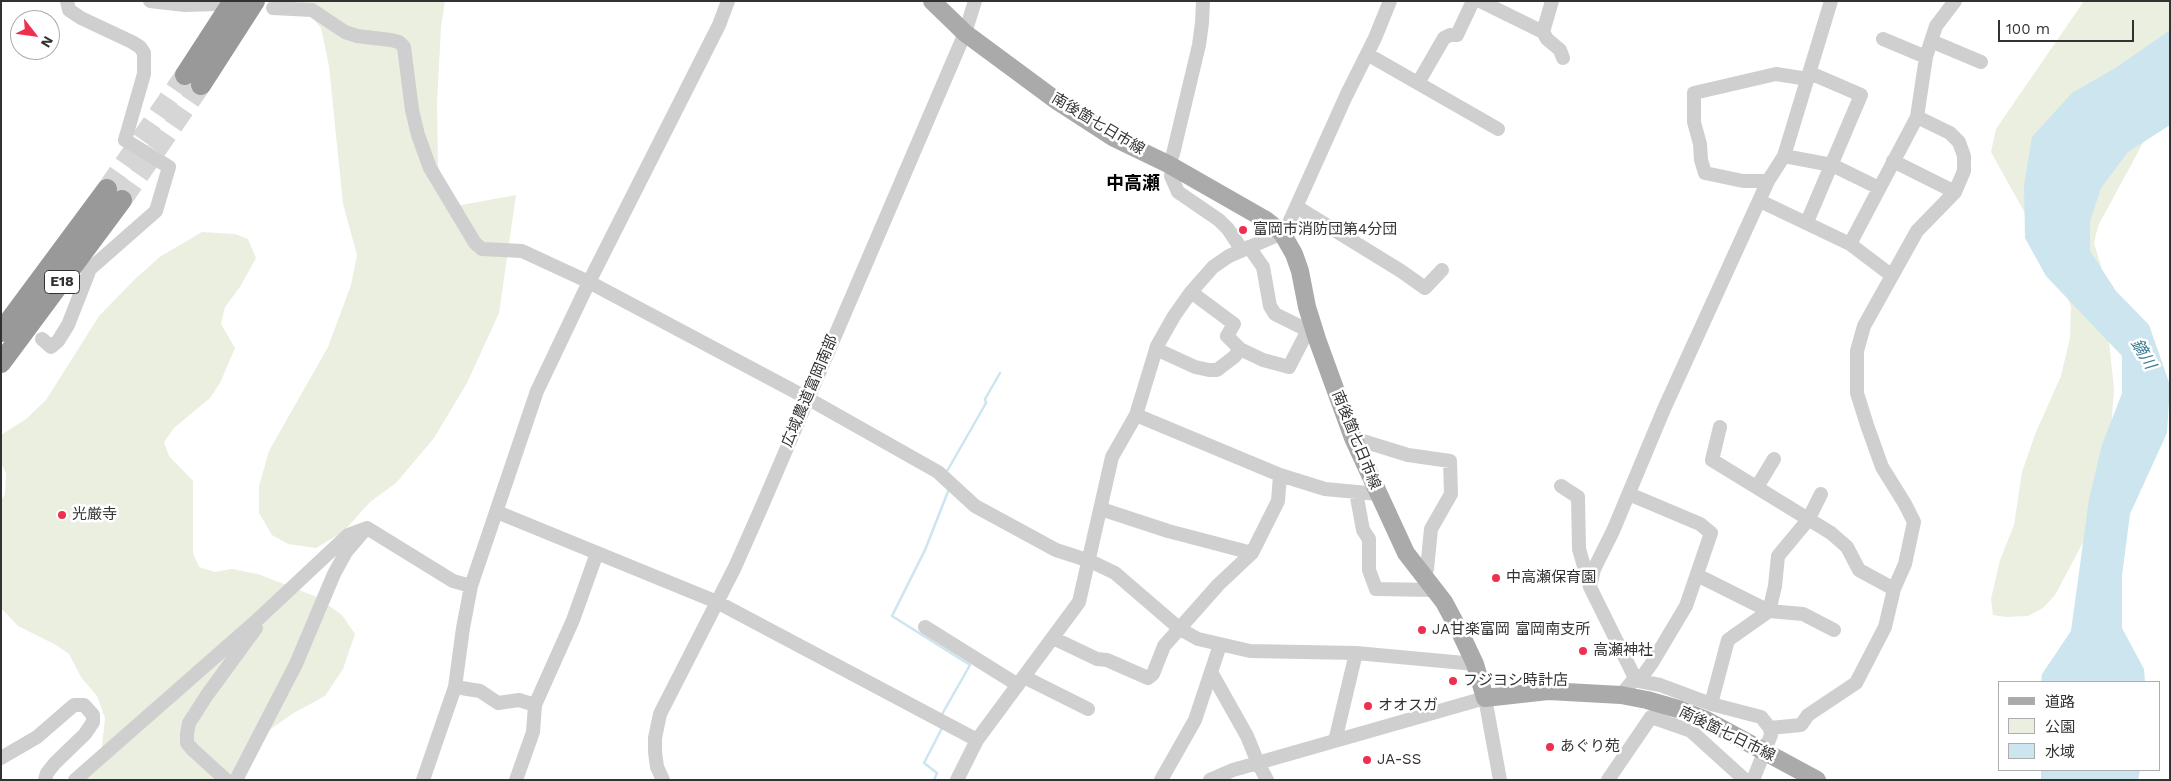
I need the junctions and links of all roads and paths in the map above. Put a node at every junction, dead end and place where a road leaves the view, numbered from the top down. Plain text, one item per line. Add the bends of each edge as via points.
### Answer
1 (67, 1) edge
2 (150, 1) edge
3 (728, 1) edge
4 (932, 1) edge
5 (975, 1) edge
6 (1203, 1) edge
7 (1390, 1) edge
8 (1473, 1) edge
9 (1480, 1) edge
10 (1552, 1) edge
11 (1831, 1) edge
12 (1955, 1) edge
13 (214, 2) edge
14 (264, 4) edge
15 (1543, 32) junction
16 (965, 33) junction
17 (1883, 39) dead end
18 (1931, 41) junction
19 (1367, 54) junction
20 (1926, 57) junction
21 (1563, 58) dead end
22 (1981, 62) dead end
23 (1809, 76) junction
24 (1418, 83) junction
25 (1916, 117) junction
26 (1498, 129) dead end
27 (1784, 156) junction
28 (1893, 161) junction
29 (1170, 165) junction
30 (1832, 165) junction
31 (1768, 181) junction
32 (1879, 188) junction
33 (1955, 192) junction
34 (1760, 201) junction
35 (1296, 207) junction
36 (1807, 222) junction
37 (1282, 233) junction
38 (1850, 244) junction
39 (1246, 249) junction
40 (1442, 270) dead end
41 (1891, 275) junction
42 (589, 282) junction
43 (1191, 292) junction
44 (1, 332) edge
45 (1311, 332) junction
46 (42, 339) dead end
47 (1240, 349) junction
48 (1156, 350) junction
49 (1, 363) edge
50 (807, 398) junction
51 (1136, 415) junction
52 (1720, 427) dead end
53 (1353, 438) junction
54 (1774, 459) dead end
55 (1280, 475) junction
56 (1561, 486) dead end
57 (1757, 487) junction
58 (1356, 492) junction
59 (1378, 494) junction
60 (1629, 494) junction
61 (1821, 494) dead end
62 (1101, 509) junction
63 (497, 512) junction
64 (1808, 520) junction
65 (367, 528) junction
66 (597, 553) junction
67 (1252, 553) junction
68 (1090, 560) junction
69 (1697, 575) junction
70 (1429, 583) junction
71 (471, 586) junction
72 (1590, 588) junction
73 (1894, 589) junction
74 (717, 602) junction
75 (1769, 611) junction
76 (255, 622) junction
77 (925, 627) dead end
78 (1180, 629) junction
79 (1834, 630) dead end
80 (1053, 638) junction
81 (1220, 645) junction
82 (1356, 653) junction
83 (1475, 664) junction
84 (1211, 672) junction
85 (1637, 679) junction
86 (1021, 681) junction
87 (455, 687) junction
88 (1621, 695) junction
89 (1486, 698) junction
90 (1711, 704) junction
91 (535, 705) junction
92 (1088, 709) dead end
93 (1770, 728) junction
94 (977, 740) junction
95 (1335, 741) junction
96 (1764, 751) junction
97 (1, 758) edge
98 (1258, 763) junction
99 (45, 780) edge
100 (75, 780) edge
101 (226, 780) edge
102 (236, 780) edge
103 (423, 780) edge
104 (516, 780) edge
105 (663, 780) edge
106 (957, 780) edge
107 (1160, 780) edge
108 (1210, 780) edge
109 (1268, 780) edge
110 (1500, 780) edge
111 (1608, 780) edge
112 (1746, 780) edge
113 (1753, 780) edge
114 (1817, 780) edge

1 - 46 street via 69,10 140,47 144,53 144,74 124,140 169,168 156,211 90,269 68,325 58,341 51,348
2 - 13 street via 185,5
3 - 42 street
4 - 16 main road, 南後箇七日市線
5 - 16 street, 広域農道富岡南部
6 - 29 street via 1199,45
7 - 19 street
8 - 24 street via 1457,35 1444,38
9 - 15 street
10 - 15 street
11 - 23 street
12 - 18 street via 1936,26
13 - 14 highway via 193,80
14 - 42 street via 312,10 345,32 399,42 404,47 418,135 430,168 475,243 482,249 522,251
15 - 21 street
16 - 29 main road, 南後箇七日市線 via 1057,101 1114,138
16 - 50 street, 広域農道富岡南部
17 - 20 street
18 - 20 street
18 - 22 street
19 - 24 street
19 - 35 street
20 - 25 street
23 - 27 street
23 - 30 street via 1861,95
23 - 31 street via 1776,74 1694,93 1694,122 1705,173 1743,181
24 - 26 street
25 - 28 street
25 - 33 street via 1950,133 1959,142 1964,156 1964,171
27 - 30 street
27 - 31 street
28 - 32 street
28 - 33 street
29 - 37 main road, 南後箇七日市線 via 1266,220
29 - 39 street via 1178,192 1219,220
30 - 32 street
30 - 36 street
31 - 34 street
32 - 38 street
33 - 41 street via 1917,231
34 - 36 street
34 - 60 street via 1664,409
35 - 37 street
35 - 40 street via 1425,288
36 - 38 street
37 - 39 street
37 - 45 main road, 南後箇七日市線 via 1300,271
38 - 41 street
39 - 43 street via 1213,267
39 - 45 street via 1263,267 1270,306 1275,314
41 - 73 street via 1864,326 1857,351 1856,372 1857,393 1882,467 1914,522
42 - 50 street
42 - 63 street via 537,391
43 - 47 street via 1234,324 1227,336
43 - 48 street
44 - 49 highway, E18 via 114,194
45 - 47 street via 1289,367
45 - 53 main road, 南後箇七日市線
47 - 48 street via 1217,370 1195,367
48 - 51 street
50 - 68 street via 938,472 975,506 1056,550
50 - 74 street, 広域農道富岡南部
51 - 55 street
51 - 62 street via 1112,457
52 - 57 street via 1712,460
53 - 59 main road, 南後箇七日市線
53 - 70 street via 1408,455 1450,461 1451,494 1431,529 1427,569
54 - 57 street
55 - 58 street via 1325,489
55 - 67 street via 1278,501
56 - 72 street via 1578,497 1579,549
57 - 64 street
58 - 59 street
58 - 70 street via 1363,530 1369,539 1369,570 1376,589
59 - 70 main road, 南後箇七日市線 via 1406,553
60 - 69 street via 1700,524 1711,532
60 - 72 street via 1594,569
61 - 64 street
62 - 67 street
62 - 68 street
63 - 66 street
63 - 71 street
64 - 73 street via 1847,547 1859,570
64 - 75 street via 1778,556
65 - 71 street via 453,581
65 - 76 street via 348,535
65 - 102 street via 346,552 334,574 296,664
66 - 74 street
66 - 91 street via 573,620
67 - 78 street via 1218,585
68 - 78 street via 1115,573
68 - 80 street via 1079,602
69 - 75 street
69 - 85 street via 1686,606
70 - 83 main road, 南後箇七日市線 via 1459,630
71 - 87 street
72 - 85 street
73 - 93 street via 1885,627 1856,683 1808,716 1801,725
74 - 94 street
74 - 105 street, 広域農道富岡南部 via 660,714 655,752
75 - 79 street via 1803,614
75 - 90 street via 1728,640
76 - 100 street
76 - 101 street via 256,629 189,723 186,734 192,749
77 - 86 street
78 - 80 street via 1164,646 1153,674 1148,678 1107,660 1096,659
78 - 81 street via 1198,639
80 - 86 street
81 - 82 street via 1250,651
81 - 84 street
82 - 83 street
82 - 95 street
83 - 89 main road, 南後箇七日市線
84 - 98 street via 1247,736
84 - 107 street via 1195,720
85 - 88 street
85 - 90 street
86 - 92 street
86 - 94 street
87 - 91 street via 480,691 498,703 519,700
87 - 103 street
88 - 89 main road, 南後箇七日市線 via 1548,691
88 - 96 main road, 南後箇七日市線 via 1678,709
89 - 95 street
89 - 110 street
90 - 93 street via 1755,714
91 - 104 street via 533,732
93 - 96 street
94 - 106 street
95 - 98 street
96 - 113 street
96 - 114 main road, 南後箇七日市線
97 - 99 street via 37,737 74,705 84,705 93,715 93,722 55,762
98 - 108 street
98 - 109 street
111 - 112 street via 1651,718 1691,731

